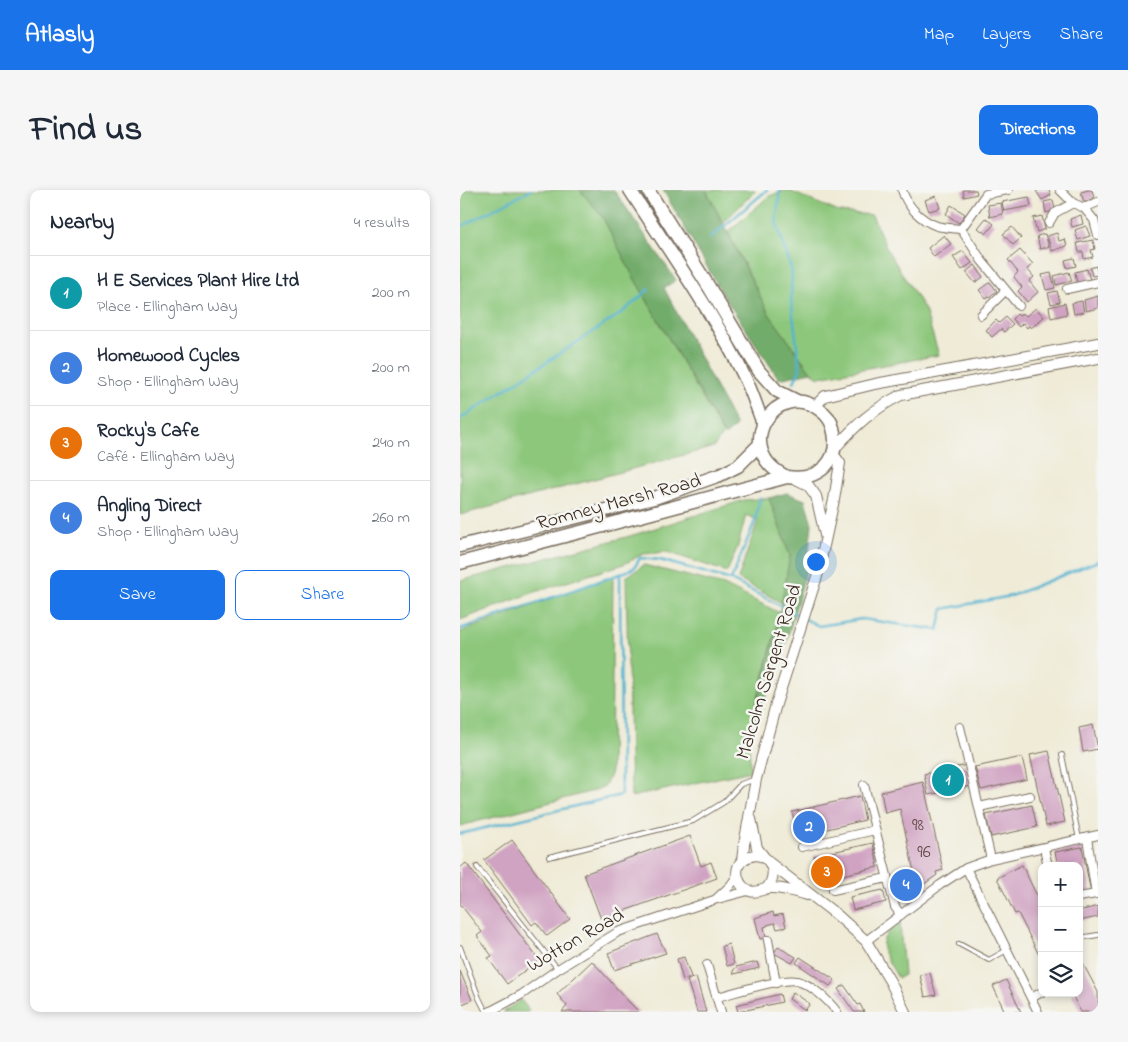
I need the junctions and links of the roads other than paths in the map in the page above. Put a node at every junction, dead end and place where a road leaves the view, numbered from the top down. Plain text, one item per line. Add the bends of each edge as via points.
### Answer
1 (630, 190) edge
2 (648, 190) edge
3 (902, 190) edge
4 (1008, 190) edge
5 (1060, 190) edge
6 (985, 192) edge
7 (1098, 202) edge
8 (1073, 203) junction
9 (1084, 208) junction
10 (1049, 223) dead end
11 (960, 229) junction
12 (1098, 235) edge
13 (1098, 282) edge
14 (1067, 289) dead end
15 (1006, 290) junction
16 (1019, 306) dead end
17 (980, 315) dead end
18 (1098, 343) edge
19 (1098, 358) edge
20 (799, 402) junction
21 (816, 406) junction
22 (763, 423) junction
23 (759, 445) junction
24 (834, 451) junction
25 (791, 478) junction
26 (826, 538) junction
27 (460, 546) edge
28 (460, 563) edge
29 (960, 727) dead end
30 (1062, 755) dead end
31 (756, 779) junction
32 (864, 785) dead end
33 (1030, 796) dead end
34 (979, 807) junction
35 (750, 816) junction
36 (875, 830) junction
37 (1098, 835) edge
38 (1083, 839) junction
39 (802, 847) dead end
40 (1044, 848) junction
41 (549, 857) dead end
42 (991, 859) junction
43 (742, 860) junction
44 (767, 861) junction
45 (1047, 862) edge
46 (477, 867) dead end
47 (966, 868) junction
48 (737, 876) junction
49 (887, 878) junction
50 (767, 888) junction
51 (833, 890) dead end
52 (748, 891) junction
53 (812, 896) junction
54 (1083, 896) edge
55 (714, 900) junction
56 (900, 915) junction
57 (1098, 935) edge
58 (1083, 937) edge
59 (768, 940) dead end
60 (866, 941) junction
61 (959, 944) dead end
62 (460, 947) edge
63 (1007, 950) junction
64 (707, 965) dead end
65 (558, 969) junction
66 (776, 983) junction
67 (1038, 994) edge
68 (717, 997) junction
69 (1031, 998) junction
70 (488, 1012) edge
71 (722, 1012) edge
72 (837, 1012) edge
73 (905, 1012) edge
74 (1038, 1012) edge

1 - 22 main road via 724,340
2 - 20 main road via 758,371 777,391
3 - 11 street via 908,205 922,218 937,226
4 - 6 street
5 - 8 street
6 - 11 street
7 - 9 street
8 - 9 street
8 - 10 street via 1055,213
9 - 12 street via 1094,220
11 - 15 street
13 - 14 street
15 - 16 street
15 - 17 street
18 - 21 street via 833,394 825,396
19 - 24 street via 901,396 881,405 857,424
20 - 21 main road
20 - 22 main road via 778,407
21 - 24 main road via 832,424 836,436
22 - 23 main road
23 - 25 main road via 768,465
23 - 27 main road, Romney Marsh Road via 738,466 654,498
24 - 25 main road via 817,474
24 - 26 street, Malcolm Sargent Road via 840,463
25 - 26 street, Malcolm Sargent Road via 808,485 816,496
25 - 28 main road, Romney Marsh Road
26 - 31 street, Malcolm Sargent Road
29 - 34 street
30 - 38 lane
31 - 35 street, Malcolm Sargent Road
31 - 41 lane via 741,784 724,802 693,821
32 - 36 street
33 - 34 street
34 - 42 street
35 - 43 street, Malcolm Sargent Road
35 - 44 street, Malcolm Sargent Road via 757,848
36 - 39 street
36 - 49 street
37 - 38 street
38 - 40 street
38 - 54 street via 1096,894
40 - 42 street
40 - 45 street
42 - 47 street
43 - 44 street via 751,856
43 - 48 street, Wotton Road
44 - 50 street via 774,874
44 - 53 street, Wotton Road
46 - 65 lane
47 - 56 street
47 - 63 street
48 - 52 street
48 - 55 street, Wotton Road
49 - 51 street
49 - 56 street
50 - 52 street, Wotton Road
50 - 53 street, Wotton Road
52 - 55 street, Wotton Road
53 - 60 street, Wotton Road
55 - 65 street, Wotton Road via 618,932
56 - 60 street
57 - 58 lane
59 - 66 street
60 - 73 street, Wotton Road
61 - 63 lane via 989,960
62 - 70 lane via 479,998
63 - 69 street
64 - 68 street
65 - 70 street, Wotton Road via 521,995
66 - 68 street
66 - 72 street via 797,980 827,999
67 - 69 street
68 - 71 street
69 - 74 street

